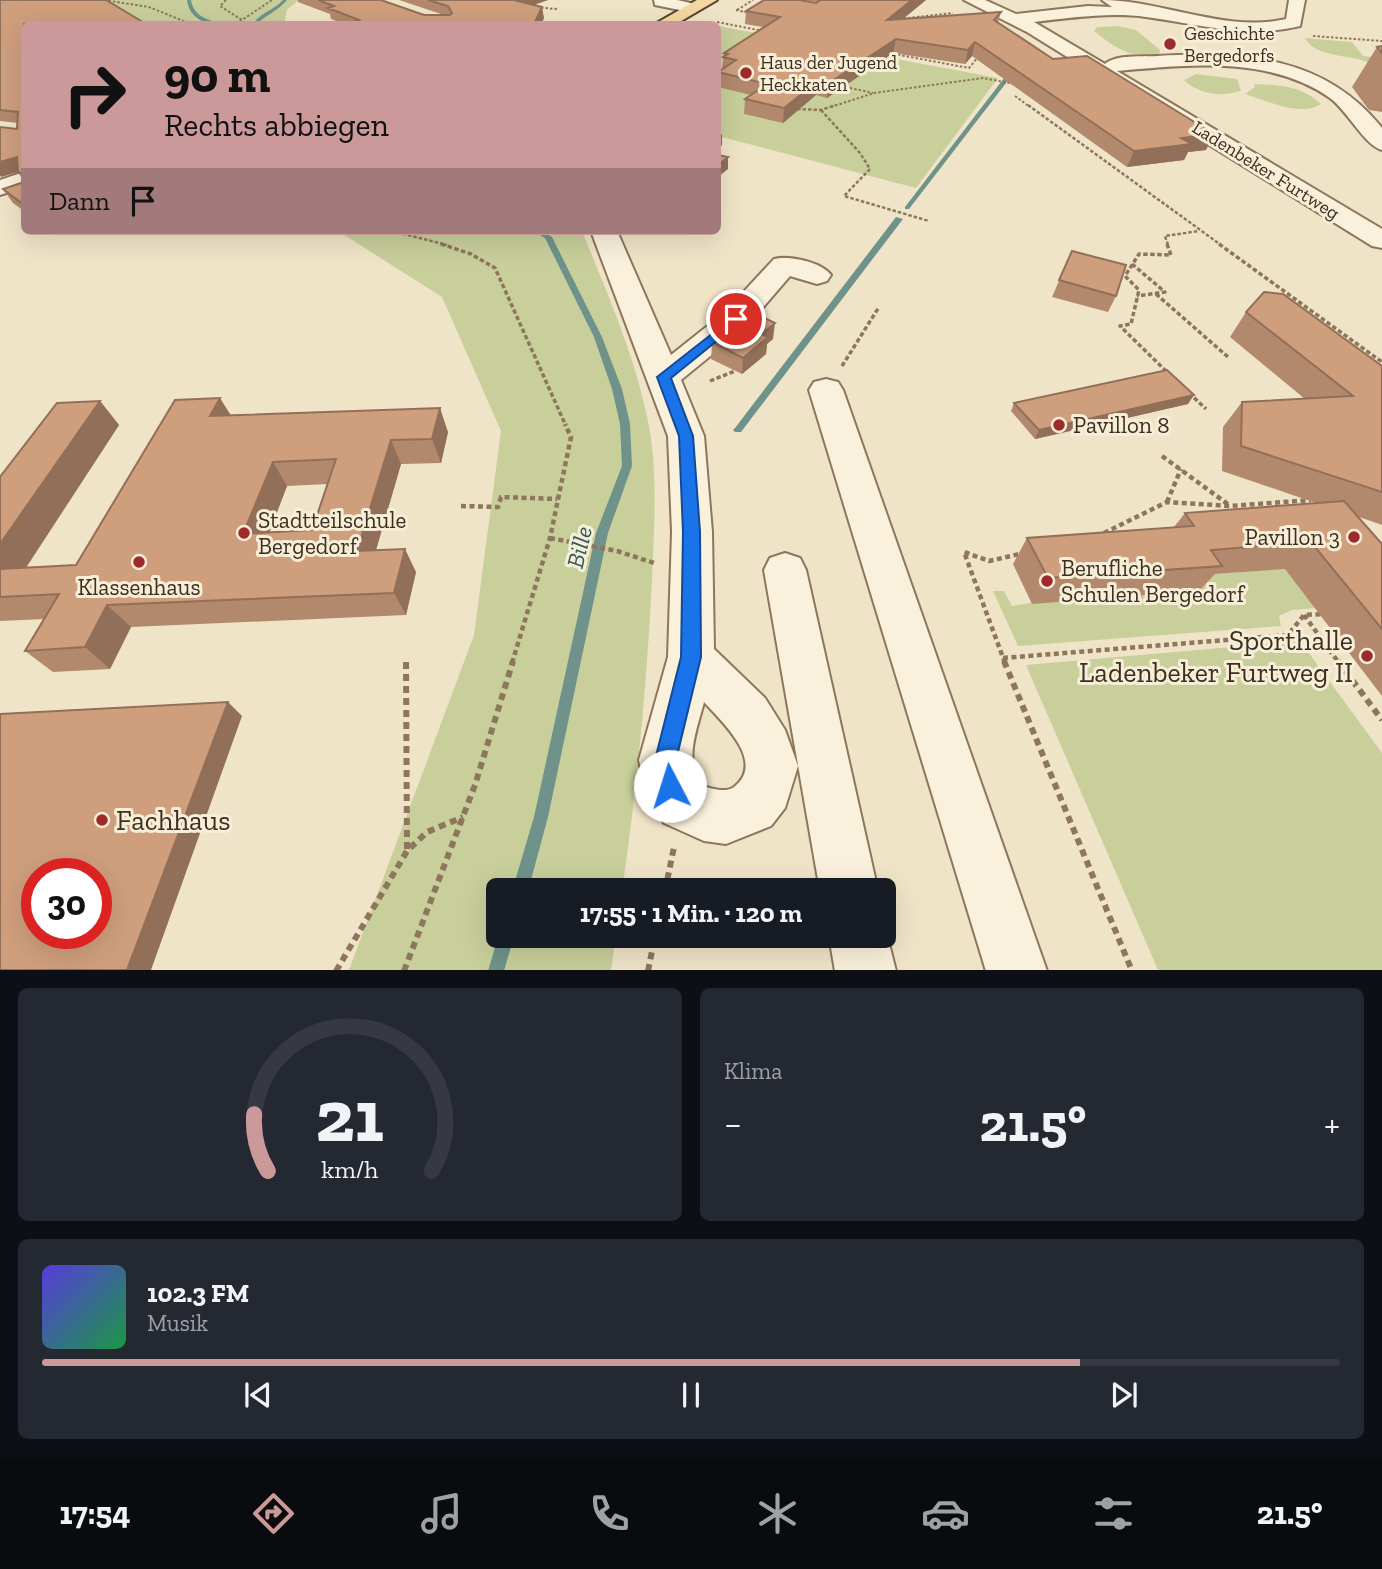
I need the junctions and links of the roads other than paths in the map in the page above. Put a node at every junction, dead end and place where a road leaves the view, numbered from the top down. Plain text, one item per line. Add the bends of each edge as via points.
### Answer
1 (972, 0) edge
2 (1101, 0) edge
3 (1110, 0) edge
4 (1297, 0) edge
5 (661, 2) dead end
6 (1017, 12) edge
7 (1151, 12) junction
8 (694, 15) edge
9 (1114, 65) junction
10 (1150, 98) junction
11 (1382, 143) edge
12 (21, 181) edge
13 (0, 188) edge
14 (606, 235) edge
15 (1382, 240) edge
16 (817, 275) dead end
17 (664, 377) junction
18 (826, 390) road end
19 (785, 570) dead end
20 (691, 657) junction
21 (823, 764) junction
22 (772, 766) junction
23 (846, 878) edge
24 (861, 948) edge
25 (866, 970) edge
26 (1017, 970) edge

1 - 6 street, Ladenbeker Furtweg
2 - 6 street
3 - 7 street
4 - 7 street via 1294,22 1279,27
5 - 8 street
6 - 7 street
6 - 9 street, Ladenbeker Furtweg via 1057,26
6 - 10 street, Ladenbeker Furtweg
9 - 10 street, Ladenbeker Furtweg
9 - 11 street via 1205,61 1298,74 1336,93
10 - 15 street, Ladenbeker Furtweg
12 - 13 street
14 - 17 street
16 - 17 street via 784,265 736,319
17 - 20 street via 686,436 692,532
18 - 26 street
19 - 21 street
20 - 22 street via 748,714
20 - 22 street via 665,760 670,786 683,804 726,817 752,807 766,789
21 - 22 street
21 - 23 street
24 - 25 street

